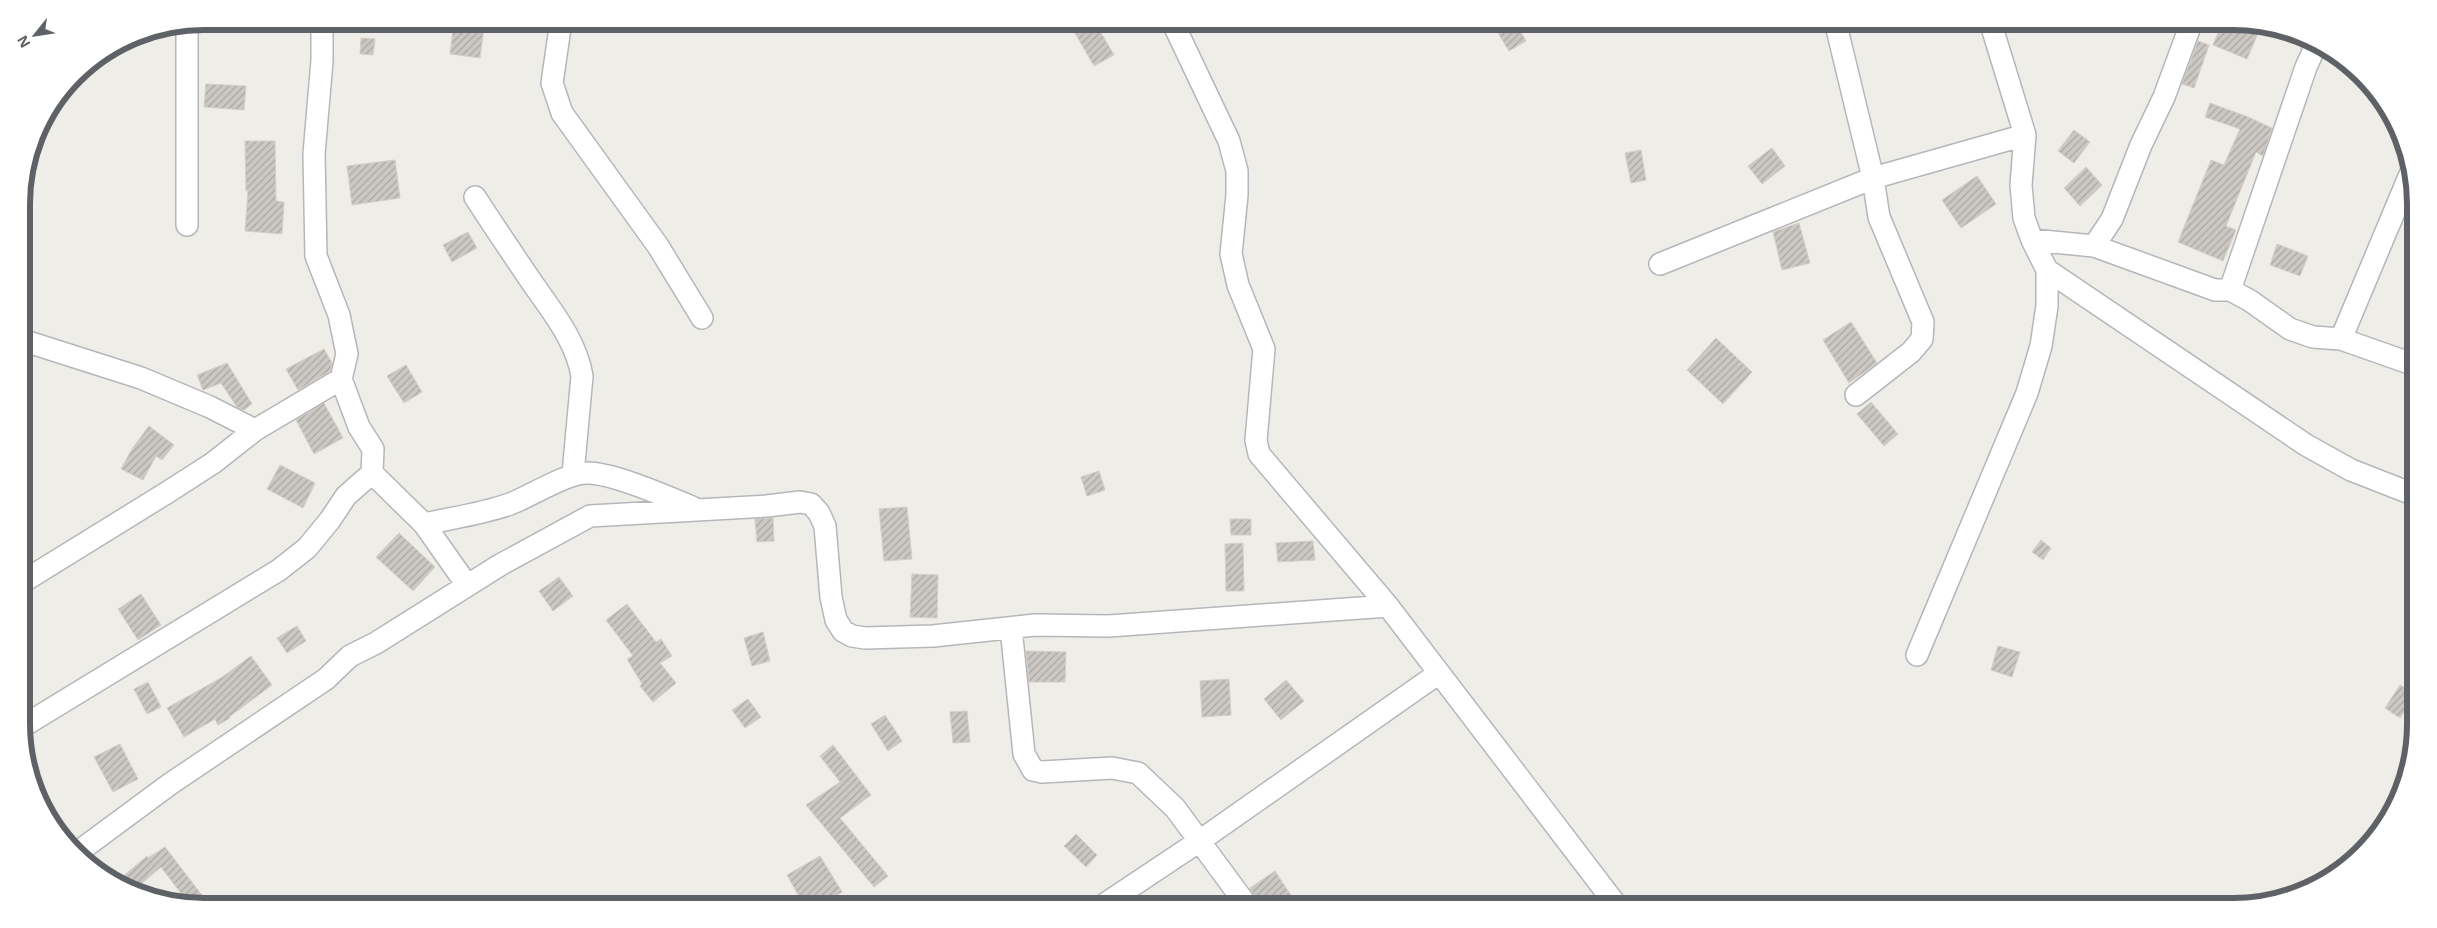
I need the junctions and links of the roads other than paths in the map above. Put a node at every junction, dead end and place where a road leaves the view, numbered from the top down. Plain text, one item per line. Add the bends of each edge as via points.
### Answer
1 (322, 30) edge
2 (560, 30) edge
3 (1176, 30) edge
4 (1838, 30) edge
5 (1993, 30) edge
6 (2189, 30) edge
7 (187, 31) edge
8 (2314, 50) edge
9 (2025, 135) junction
10 (1873, 178) junction
11 (2406, 184) edge
12 (474, 197) dead end
13 (187, 225) dead end
14 (2032, 240) junction
15 (2094, 246) junction
16 (1660, 264) dead end
17 (2047, 270) junction
18 (2230, 290) junction
19 (702, 318) dead end
20 (2341, 339) junction
21 (30, 343) edge
22 (2407, 362) edge
23 (341, 379) junction
24 (1856, 395) dead end
25 (255, 430) junction
26 (372, 473) junction
27 (573, 474) junction
28 (2407, 492) edge
29 (697, 509) junction
30 (424, 524) junction
31 (30, 577) edge
32 (467, 585) junction
33 (1388, 606) junction
34 (1011, 628) junction
35 (1917, 655) dead end
36 (1439, 673) junction
37 (30, 721) edge
38 (1201, 840) junction
39 (83, 849) edge
40 (1115, 898) edge
41 (1242, 898) edge
42 (1611, 898) edge

1 - 23 street via 314,154 316,256 339,315 347,354
2 - 19 street via 552,83 562,113 658,246
3 - 33 street via 1229,141 1237,171 1231,254 1238,285 1264,349 1256,440 1259,454
4 - 10 street
5 - 9 street
6 - 15 street via 2112,219
7 - 13 street
8 - 18 street
9 - 10 street
9 - 14 street via 2020,185 2024,218
10 - 16 street
10 - 24 street via 1879,217 1923,322 1922,338 1911,352
11 - 20 street
12 - 27 street via 553,313 580,361 582,376
14 - 15 street
14 - 17 street
15 - 18 street via 2215,290
17 - 28 street via 2306,445 2351,470
17 - 35 street via 2047,306 2041,346 2027,393
18 - 20 street via 2290,329 2312,337
20 - 22 street
21 - 25 street via 141,378
23 - 25 street
23 - 26 street via 359,427 373,449
25 - 31 street via 190,477
26 - 30 street
26 - 37 street via 346,496 307,548 279,570
27 - 29 street via 589,472 604,476
27 - 30 street via 504,506
29 - 32 street via 590,516
29 - 34 street via 811,504 825,526 830,597 836,620 843,631 852,636 933,636
30 - 32 street
32 - 39 street via 350,656 326,679 170,784
33 - 34 street via 1109,626 1035,625
33 - 36 street
34 - 38 street via 1024,754 1033,770 1112,768 1138,773 1175,808
36 - 38 street
36 - 42 street
38 - 40 street
38 - 41 street

